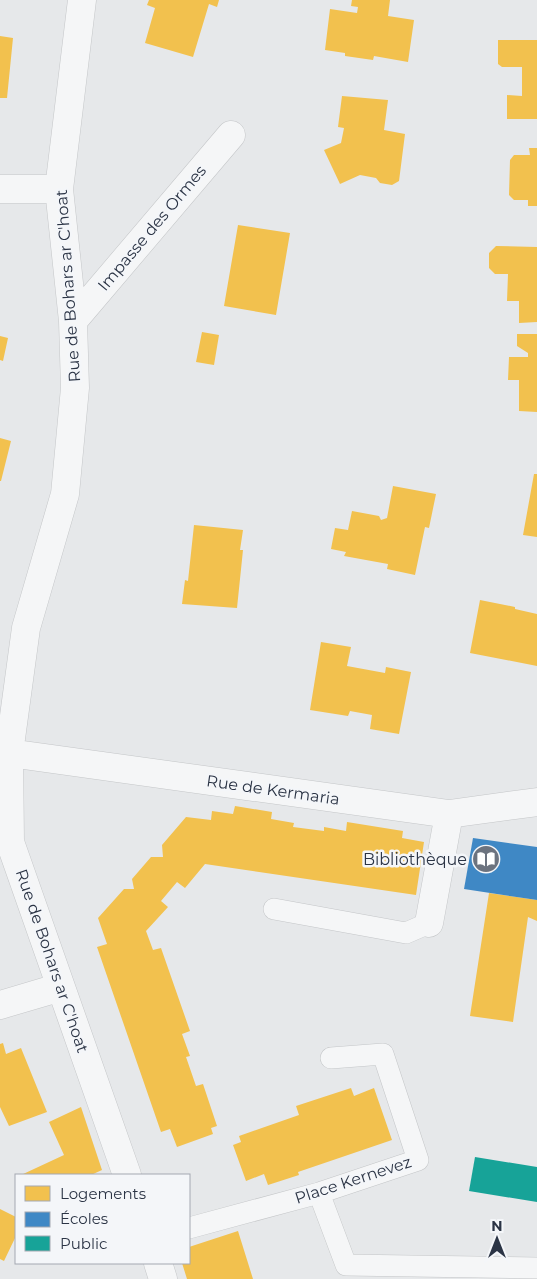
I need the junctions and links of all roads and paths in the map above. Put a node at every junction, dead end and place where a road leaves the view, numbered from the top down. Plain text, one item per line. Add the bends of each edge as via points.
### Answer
1 (82, 0) edge
2 (231, 135) dead end
3 (0, 189) edge
4 (59, 189) junction
5 (73, 321) junction
6 (9, 753) junction
7 (537, 802) edge
8 (448, 814) junction
9 (274, 909) dead end
10 (428, 923) joint
11 (61, 987) junction
12 (0, 1005) edge
13 (331, 1058) dead end
14 (127, 1174) edge
15 (319, 1193) junction
16 (190, 1228) edge
17 (158, 1264) edge
18 (537, 1268) edge
19 (163, 1279) edge

1 - 4 street, Rue de Bohars ar C'hoat
2 - 5 street, Impasse des Ormes
3 - 4 street
4 - 5 street, Rue de Bohars ar C'hoat
5 - 6 street, Rue de Bohars ar C'hoat via 75,388 65,494 26,628
6 - 8 street, Rue de Kermaria
6 - 11 street, Rue de Bohars ar C'hoat via 10,842
7 - 8 street, Rue de Kermaria
8 - 10 street
9 - 10 lane via 406,933
11 - 12 street
11 - 14 street, Rue de Bohars ar C'hoat
13 - 15 lane, Place Kernevez via 383,1054 418,1160
15 - 16 lane, Place Kernevez
15 - 18 lane via 346,1264
17 - 19 street

